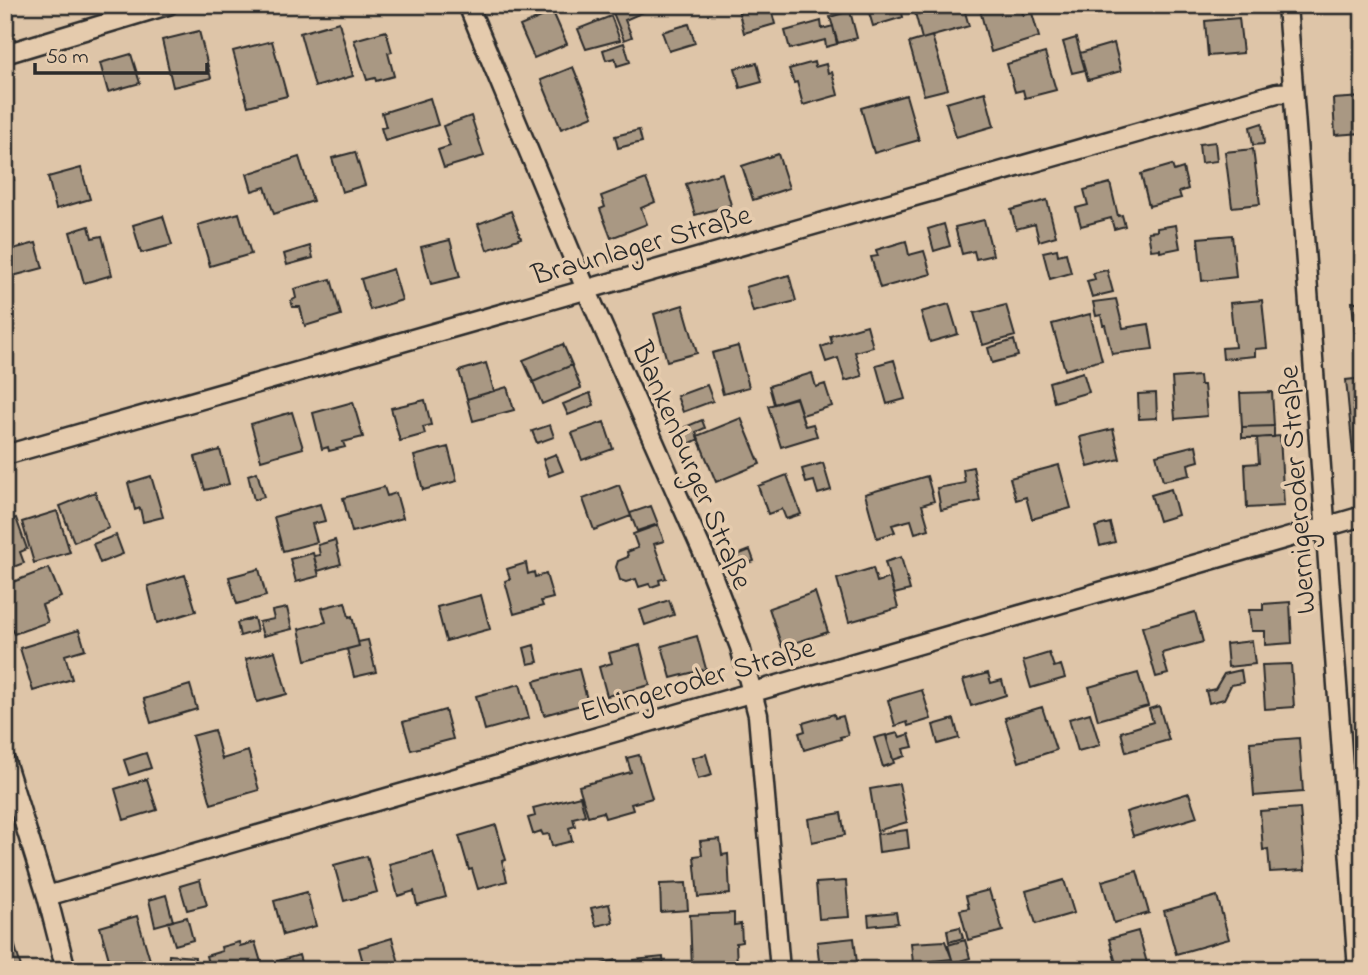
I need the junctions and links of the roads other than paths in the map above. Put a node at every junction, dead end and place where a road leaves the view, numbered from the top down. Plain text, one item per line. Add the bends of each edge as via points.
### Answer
1 (168, 5) edge
2 (468, 5) edge
3 (1287, 5) edge
4 (5, 54) edge
5 (1293, 92) junction
6 (586, 289) junction
7 (5, 455) edge
8 (1363, 516) edge
9 (1326, 526) junction
10 (753, 693) junction
11 (5, 761) edge
12 (47, 896) junction
13 (66, 970) edge
14 (780, 970) edge
15 (1358, 970) edge

1 - 4 street
2 - 6 street, Blankenburger Straße
3 - 5 street, Wernigeroder Straße
5 - 6 street, Braunlager Straße
5 - 9 street, Wernigeroder Straße
6 - 7 street, Braunlager Straße
6 - 10 street, Blankenburger Straße via 705,557
8 - 9 street, Elbingeroder Straße
9 - 10 street, Elbingeroder Straße
9 - 15 street, Wernigeroder Straße
10 - 12 street, Elbingeroder Straße
10 - 14 street, Blankenburger Straße
11 - 12 street
12 - 13 street

